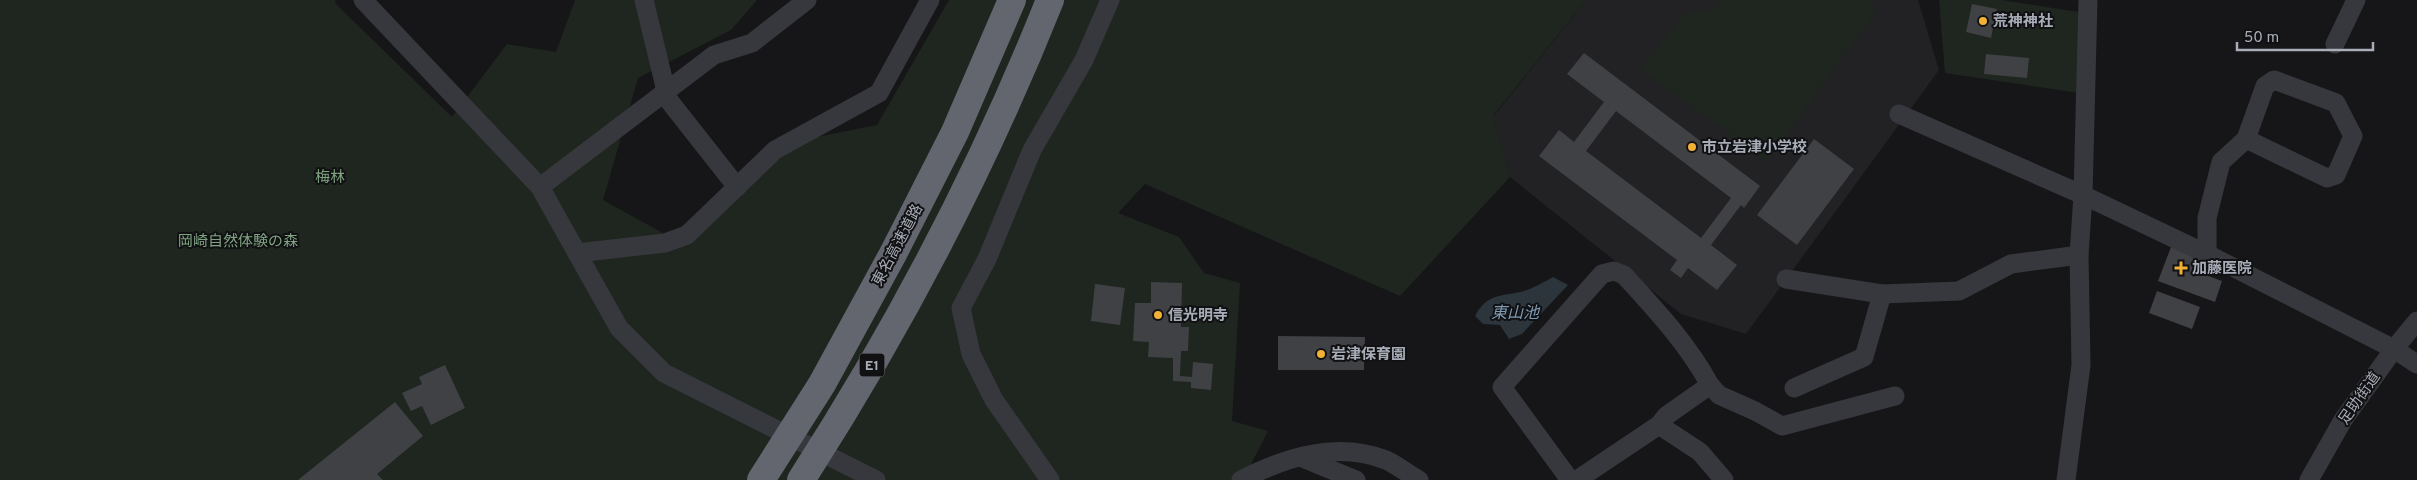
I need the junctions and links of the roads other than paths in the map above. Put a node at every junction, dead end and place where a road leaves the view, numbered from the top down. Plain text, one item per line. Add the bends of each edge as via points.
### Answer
1 (363, 0) edge
2 (644, 0) edge
3 (930, 0) edge
4 (1012, 0) edge
5 (1050, 0) edge
6 (1110, 0) edge
7 (2088, 0) edge
8 (2356, 0) edge
9 (803, 1) edge
10 (2335, 44) dead end
11 (665, 92) junction
12 (1900, 114) dead end
13 (2246, 139) junction
14 (738, 186) junction
15 (540, 187) junction
16 (2083, 194) junction
17 (577, 253) junction
18 (2207, 254) junction
19 (2079, 255) junction
20 (1786, 279) dead end
21 (1882, 294) junction
22 (2417, 321) edge
23 (2394, 349) junction
24 (2417, 364) edge
25 (1710, 385) junction
26 (1794, 388) dead end
27 (1895, 396) dead end
28 (1659, 425) junction
29 (1298, 456) junction
30 (761, 480) edge
31 (801, 480) edge
32 (876, 480) edge
33 (1050, 480) edge
34 (1241, 480) edge
35 (1356, 480) edge
36 (1419, 480) edge
37 (1570, 480) edge
38 (1577, 480) edge
39 (1724, 480) edge
40 (2066, 480) edge
41 (2309, 480) edge

1 - 15 street
2 - 11 street
3 - 14 street via 879,93 775,150
4 - 30 highway, 東名高速道路 / E1 via 956,132 894,252 822,384
5 - 31 highway, E1 via 1013,87 902,315
6 - 33 street via 1084,60 1032,150 987,259 961,308 971,354 994,400
7 - 16 street
8 - 10 street
9 - 11 street via 752,43 714,55
11 - 14 street
11 - 15 street
12 - 16 street
13 - 13 street via 2265,86 2274,80 2336,103 2352,136 2336,175 2327,178
13 - 18 street via 2221,162 2207,218
14 - 17 street via 687,235 665,243
15 - 17 street
16 - 18 street
16 - 19 street
17 - 32 street via 619,328 664,373
18 - 23 street
19 - 21 street via 2011,264 1959,291
19 - 40 street via 2081,365
20 - 21 street
21 - 26 street via 1864,357
22 - 23 street, 足助街道
23 - 24 street
23 - 41 street, 足助街道 via 2344,420
25 - 27 street via 1719,395 1782,426
25 - 28 street via 1666,416
25 - 37 street via 1672,327 1624,275 1614,271 1602,274 1502,386
28 - 38 street
28 - 39 street via 1700,452
29 - 34 street
29 - 35 street
29 - 36 street via 1339,450 1386,460

